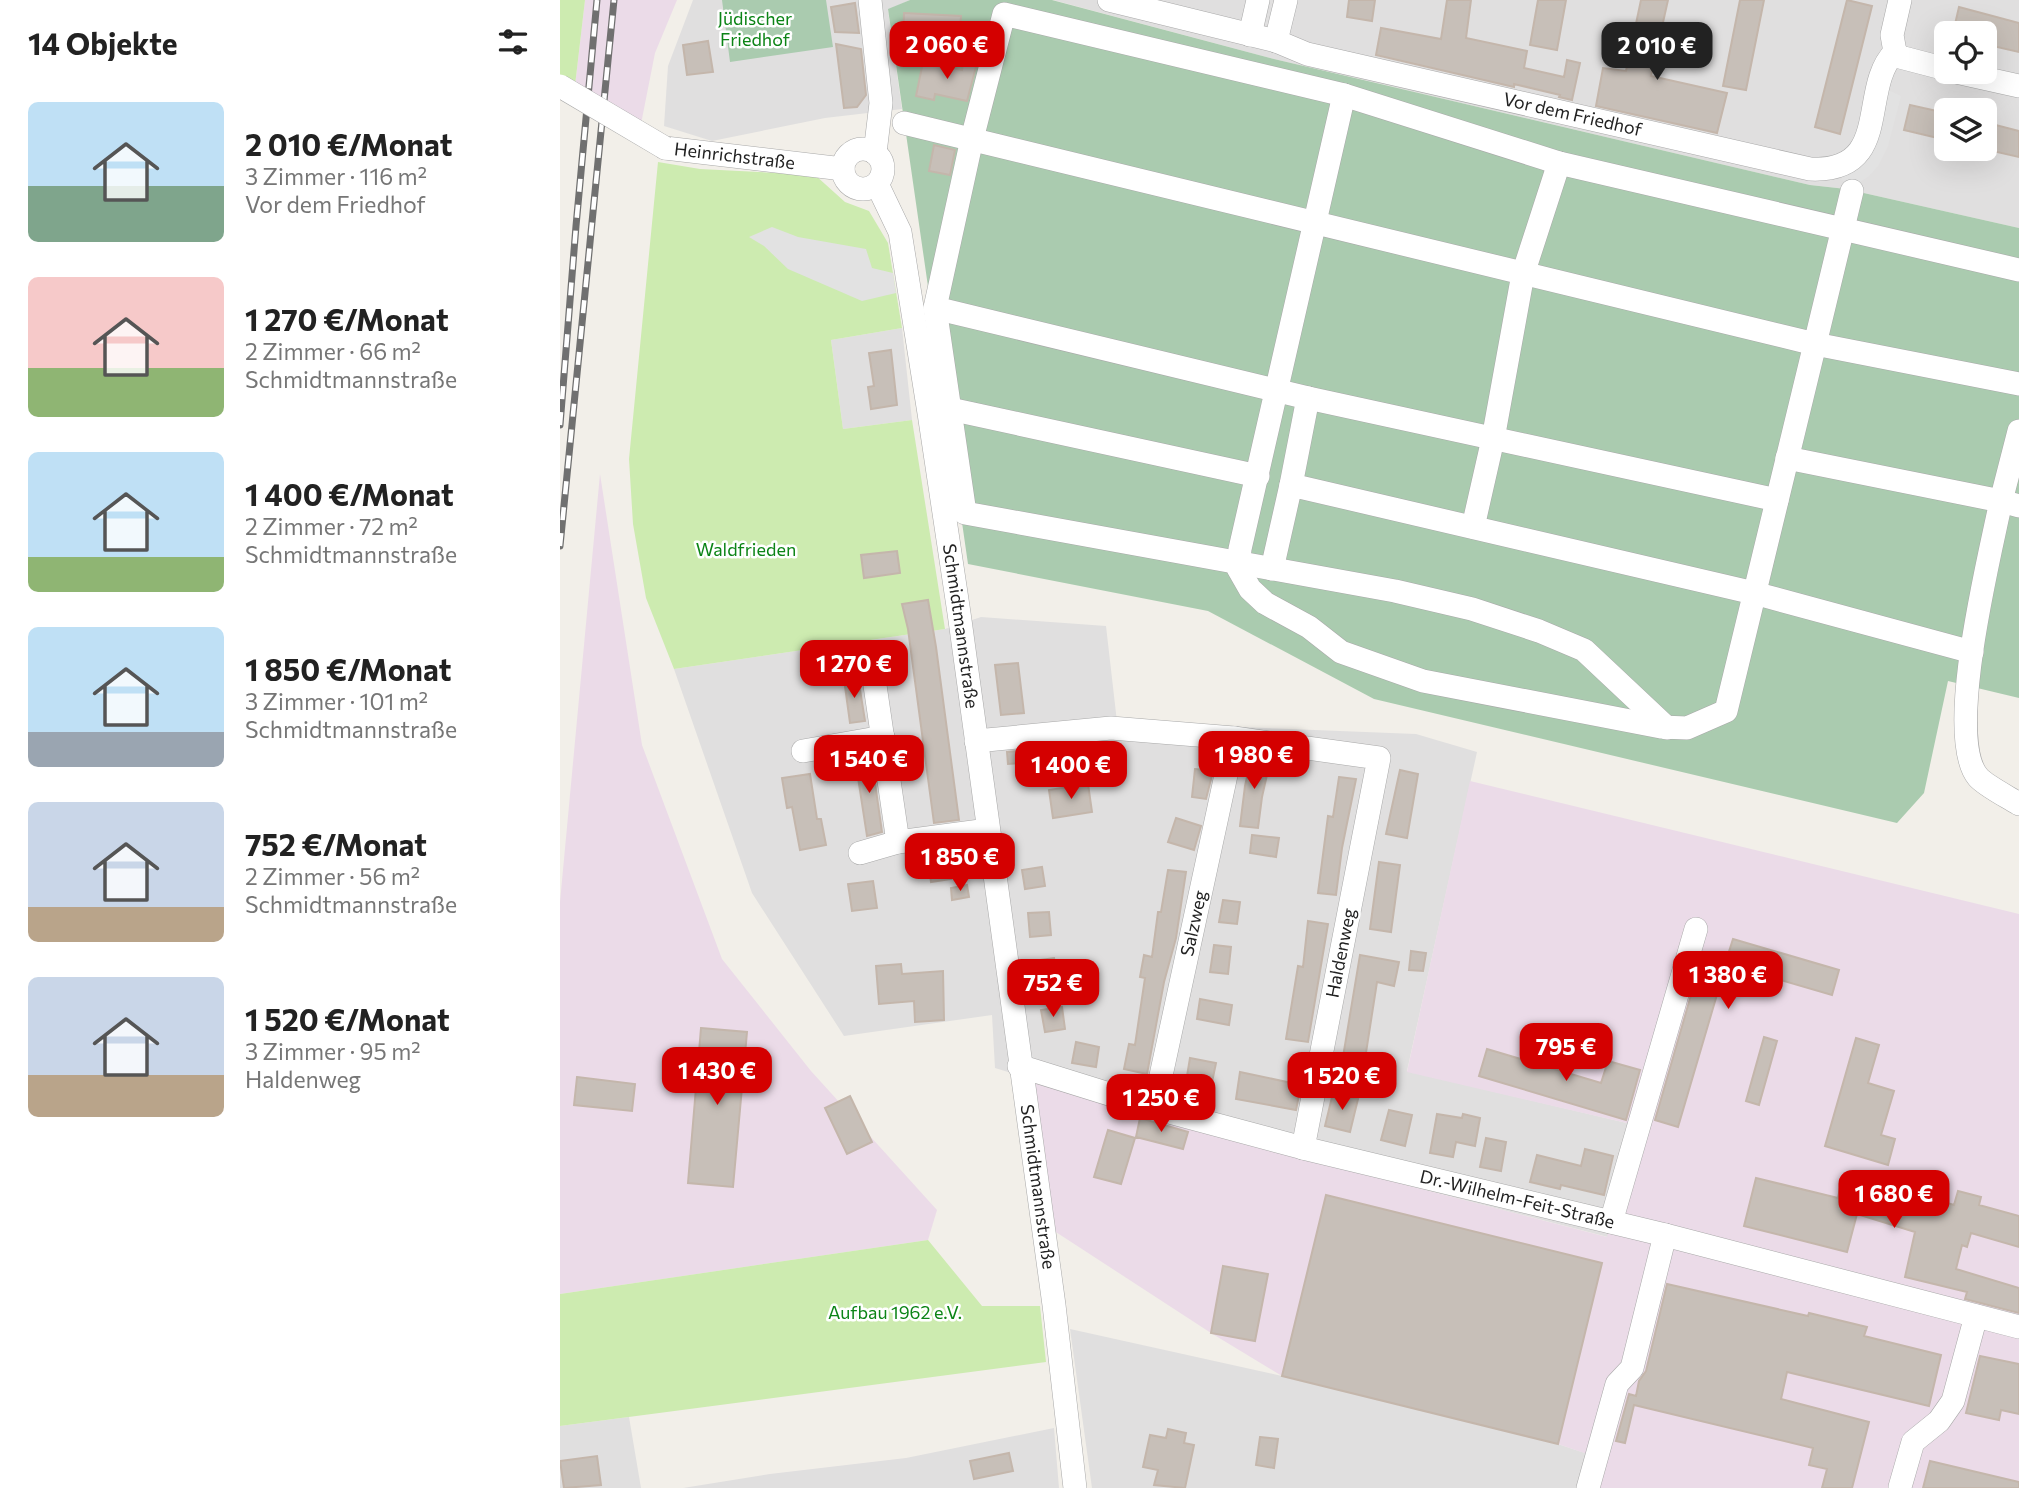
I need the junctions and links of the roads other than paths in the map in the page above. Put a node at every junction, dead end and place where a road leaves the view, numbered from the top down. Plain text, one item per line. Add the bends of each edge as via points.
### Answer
1 (870, 0) edge
2 (1109, 0) edge
3 (1258, 0) edge
4 (1286, 0) edge
5 (1900, 0) edge
6 (1250, 35) junction
7 (1276, 41) junction
8 (1895, 52) junction
9 (1934, 66) edge
10 (1997, 81) edge
11 (560, 86) edge
12 (2019, 86) edge
13 (1344, 95) junction
14 (904, 123) dead end
15 (972, 139) junction
16 (875, 153) junction
17 (1559, 163) junction
18 (843, 169) junction
19 (877, 184) junction
20 (1852, 191) dead end
21 (1315, 223) junction
22 (1843, 228) junction
23 (2019, 270) edge
24 (1523, 274) junction
25 (934, 307) junction
26 (1815, 344) junction
27 (2019, 384) edge
28 (1277, 390) junction
29 (1308, 398) junction
30 (950, 409) junction
31 (2019, 431) edge
32 (1493, 439) junction
33 (1787, 458) junction
34 (1258, 476) junction
35 (1291, 485) junction
36 (1777, 500) junction
37 (2010, 504) edge
38 (1473, 527) junction
39 (1238, 563) junction
40 (1272, 569) junction
41 (1754, 593) junction
42 (1972, 652) junction
43 (872, 665) dead end
44 (1667, 727) junction
45 (883, 737) junction
46 (1234, 738) junction
47 (976, 741) junction
48 (803, 751) dead end
49 (2019, 803) edge
50 (988, 830) junction
51 (898, 842) junction
52 (860, 853) dead end
53 (1696, 929) dead end
54 (1019, 1066) junction
55 (1154, 1108) junction
56 (1303, 1147) junction
57 (1611, 1222) junction
58 (1665, 1235) junction
59 (1976, 1316) junction
60 (2019, 1327) edge
61 (1900, 1487) edge
62 (1075, 1488) edge
63 (1588, 1488) edge

1 - 16 street via 881,103
2 - 6 street, Vor dem Friedhof
3 - 6 street
4 - 7 street
5 - 8 street via 1892,35
6 - 7 street, Vor dem Friedhof
7 - 8 street, Vor dem Friedhof via 1307,54 1810,169 1835,167 1856,155 1871,120 1884,67
8 - 9 street via 1900,58
10 - 12 street
11 - 18 street, Heinrichstraße, bridge via 665,148
13 - 15 street via 1004,14
13 - 17 street
13 - 21 street
14 - 15 street
15 - 21 street
15 - 25 street
16 - 18 street via 858,150 848,156
16 - 19 street via 883,169
17 - 22 street
17 - 24 street
18 - 19 street via 852,187 863,190
19 - 47 street, Schmidtmannstraße via 900,232 901,281
20 - 22 street
21 - 24 street
21 - 28 street
22 - 23 street
22 - 26 street
24 - 26 street
24 - 32 street
25 - 28 street
25 - 30 street
26 - 27 street
26 - 33 street
28 - 29 street
28 - 34 street
29 - 32 street
29 - 35 street
30 - 34 street
30 - 39 street via 965,513
31 - 37 street
32 - 36 street
32 - 38 street
33 - 36 street
33 - 37 street
34 - 39 street
35 - 38 street
35 - 40 street
36 - 41 street
37 - 42 street
38 - 41 street
39 - 40 street
39 - 44 street via 1250,589 1265,603 1341,652 1423,681
40 - 44 street via 1395,591 1539,631 1584,650
41 - 42 street
41 - 44 street via 1726,711 1688,728
42 - 49 street via 1966,685 1967,755 1978,778
43 - 45 street
45 - 48 street
45 - 51 street
46 - 47 street via 1111,728
46 - 55 street, Salzweg
46 - 56 street, Haldenweg via 1379,758
47 - 50 street, Schmidtmannstraße
50 - 51 street
50 - 54 street, Schmidtmannstraße
51 - 52 street
53 - 57 street
54 - 55 street, Dr.-Wilhelm-Feit-Straße
54 - 62 street, Schmidtmannstraße
55 - 56 street, Dr.-Wilhelm-Feit-Straße
56 - 57 street, Dr.-Wilhelm-Feit-Straße
57 - 58 street, Dr.-Wilhelm-Feit-Straße
58 - 59 street, Dr.-Wilhelm-Feit-Straße
58 - 63 street via 1632,1368 1617,1384
59 - 60 street, Dr.-Wilhelm-Feit-Straße
59 - 61 street via 1953,1401 1939,1421 1913,1442

